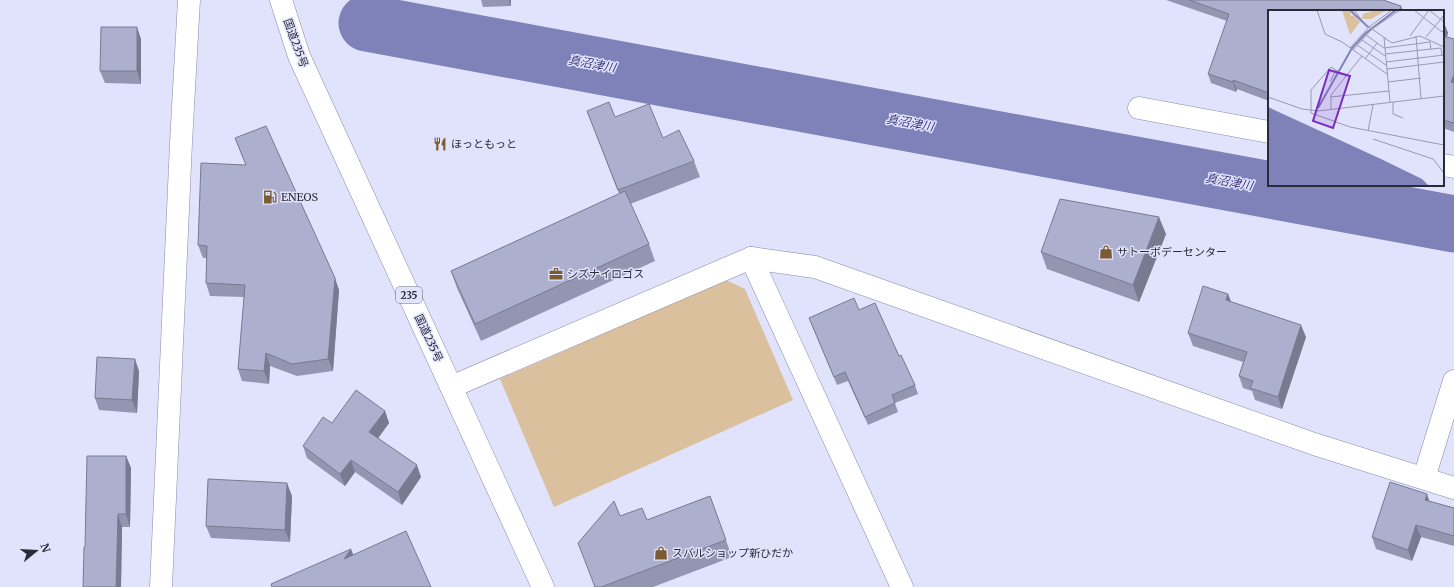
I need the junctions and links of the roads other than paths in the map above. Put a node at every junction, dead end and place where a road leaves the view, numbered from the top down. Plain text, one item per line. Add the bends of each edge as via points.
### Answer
1 (189, 0) edge
2 (281, 0) edge
3 (1139, 108) dead end
4 (1268, 132) edge
5 (1444, 164) edge
6 (1454, 167) edge
7 (751, 258) junction
8 (1454, 381) edge
9 (451, 387) junction
10 (1424, 478) junction
11 (1454, 488) edge
12 (161, 587) edge
13 (542, 587) edge
14 (902, 587) edge

1 - 12 main road
2 - 9 main road, 国道235号 / 235 via 299,56
3 - 4 main road
5 - 6 main road
7 - 9 main road
7 - 10 main road via 815,267 1314,444
7 - 14 main road
8 - 10 main road
9 - 13 main road, 国道235号 / 235
10 - 11 main road

